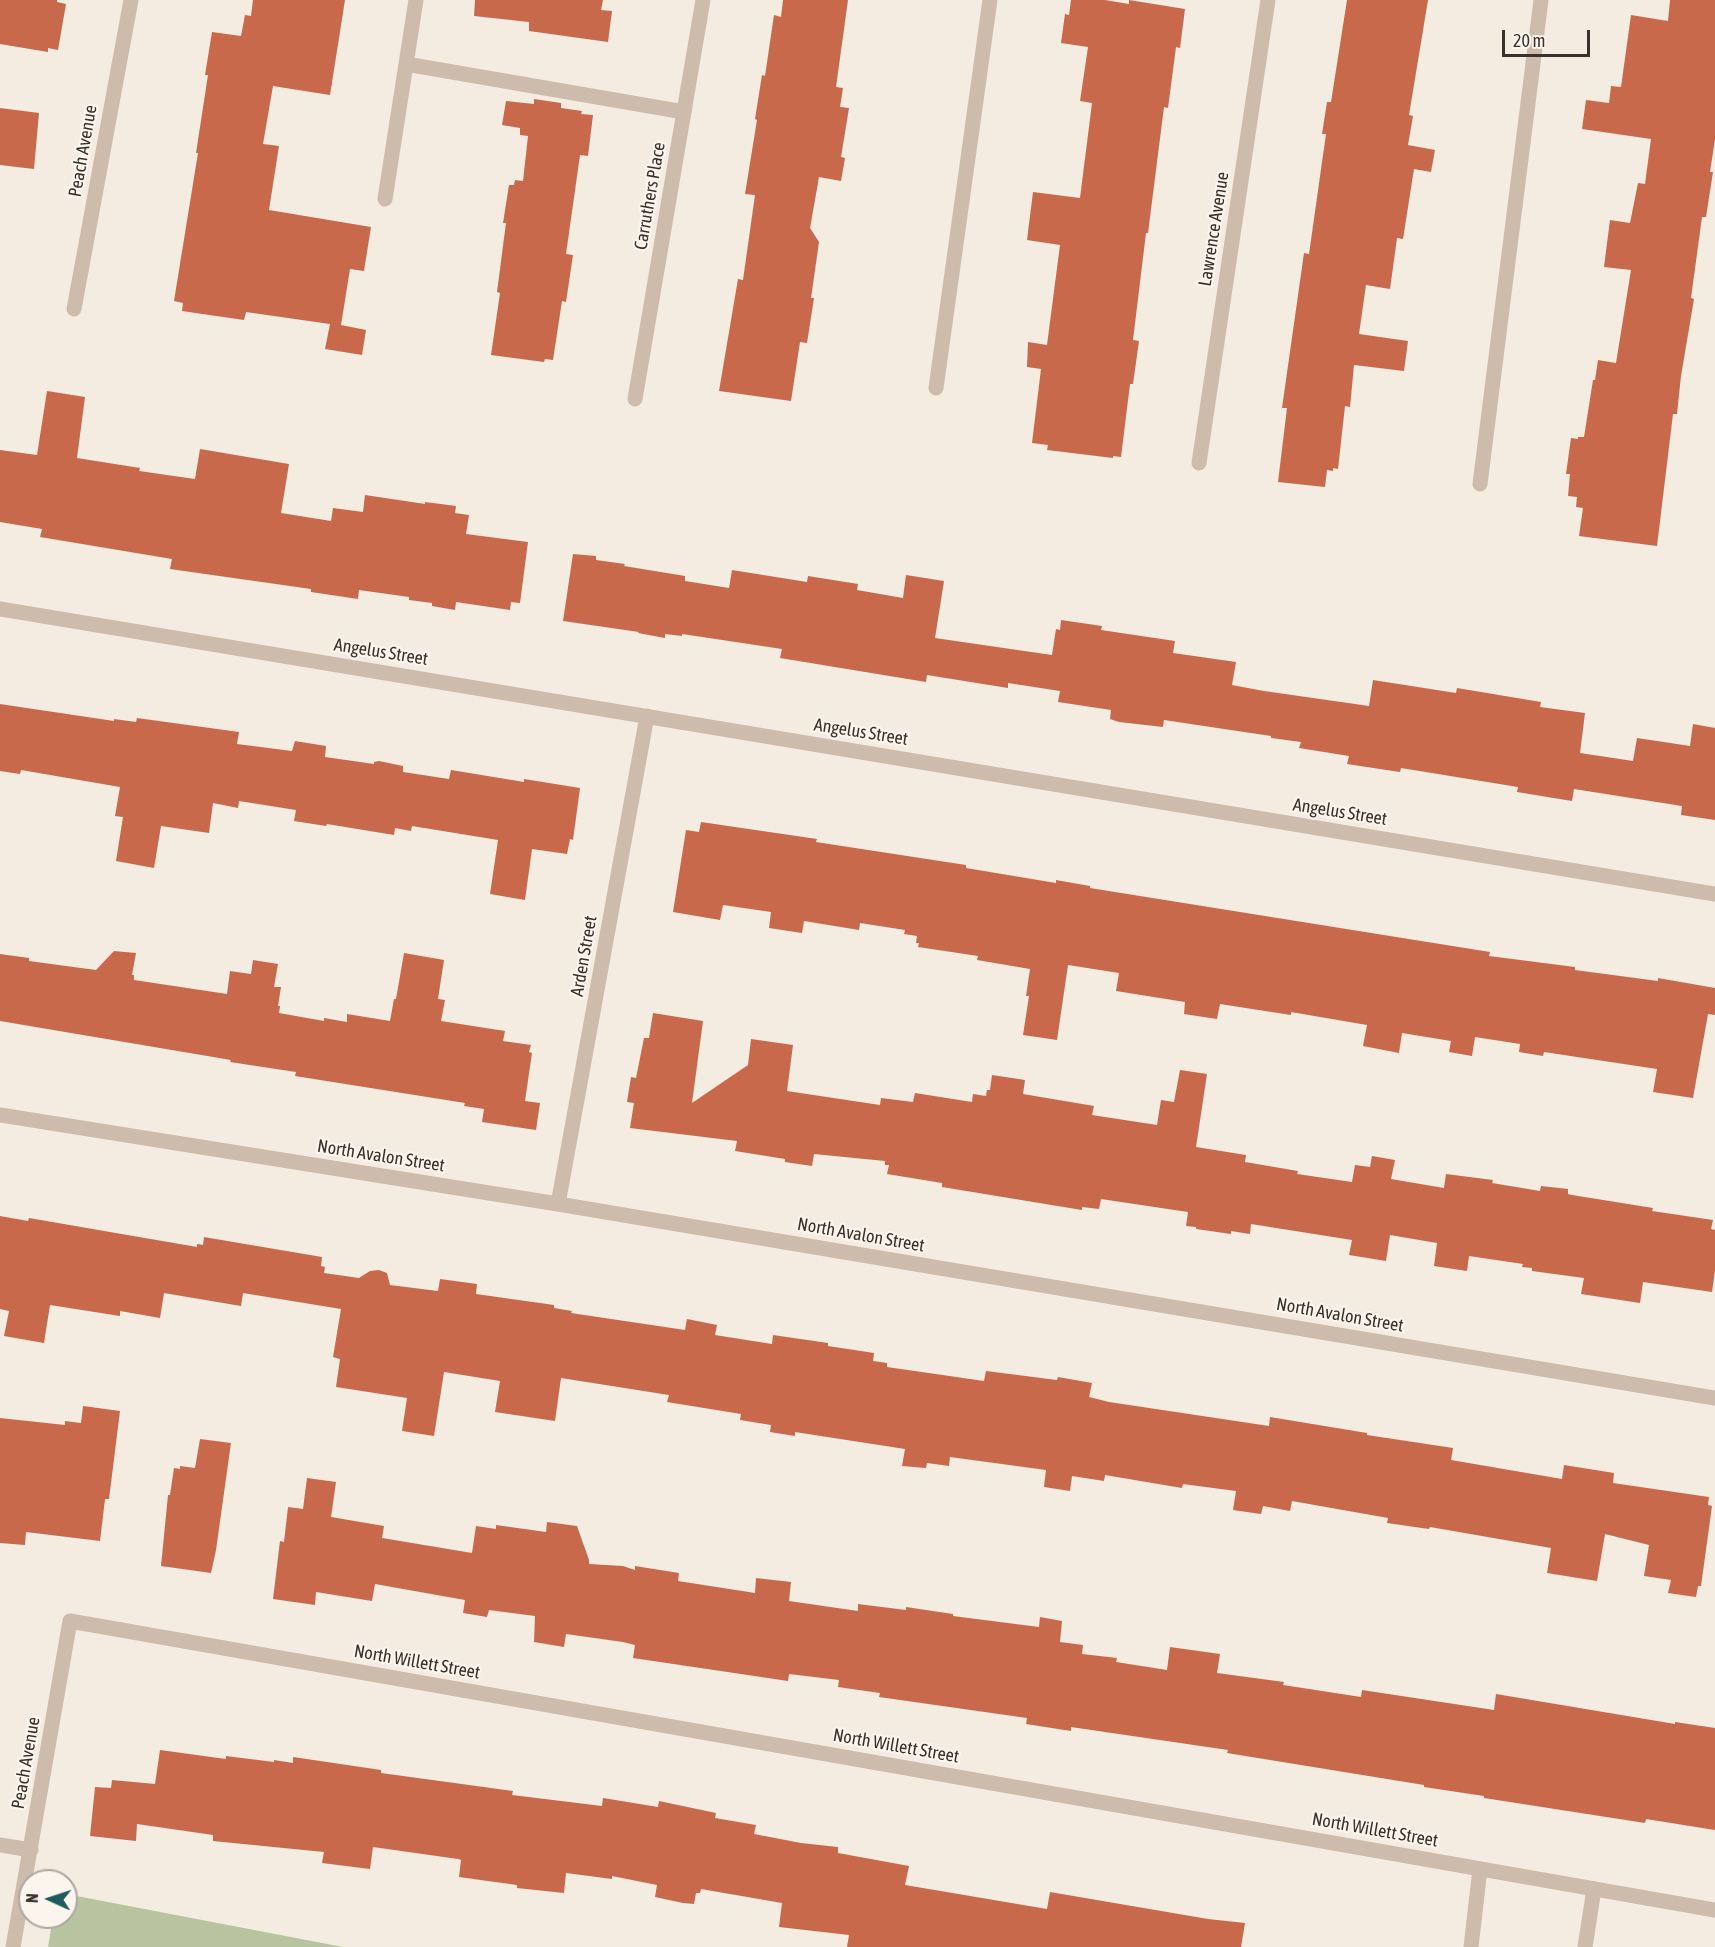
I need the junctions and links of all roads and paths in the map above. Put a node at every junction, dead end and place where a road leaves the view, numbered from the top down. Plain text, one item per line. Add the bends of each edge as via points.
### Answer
1 (131, 0) edge
2 (416, 0) edge
3 (703, 0) edge
4 (990, 0) edge
5 (1268, 0) edge
6 (1541, 0) edge
7 (406, 64) junction
8 (684, 112) junction
9 (385, 199) dead end
10 (74, 309) dead end
11 (936, 388) dead end
12 (635, 399) dead end
13 (1199, 463) dead end
14 (1480, 484) dead end
15 (0, 609) edge
16 (647, 716) junction
17 (1715, 894) edge
18 (0, 1115) edge
19 (558, 1204) junction
20 (1715, 1398) edge
21 (70, 1621) joint
22 (0, 1845) edge
23 (31, 1850) junction
24 (1480, 1869) junction
25 (1594, 1889) junction
26 (1715, 1910) edge
27 (13, 1947) edge
28 (1471, 1947) edge
29 (1585, 1947) edge

1 - 10 street, Peach Avenue
2 - 7 street
3 - 8 street, Carruthers Place
4 - 11 street
5 - 13 street, Lawrence Avenue
6 - 14 street
7 - 8 street
7 - 9 street
8 - 12 street, Carruthers Place
15 - 16 street, Angelus Street
16 - 17 street, Angelus Street
16 - 19 street, Arden Street
18 - 19 street, North Avalon Street
19 - 20 street, North Avalon Street
21 - 23 street, Peach Avenue
21 - 24 street, North Willett Street
22 - 23 street
23 - 27 street, Peach Avenue
24 - 25 street, North Willett Street
24 - 28 street
25 - 26 street, North Willett Street
25 - 29 street

